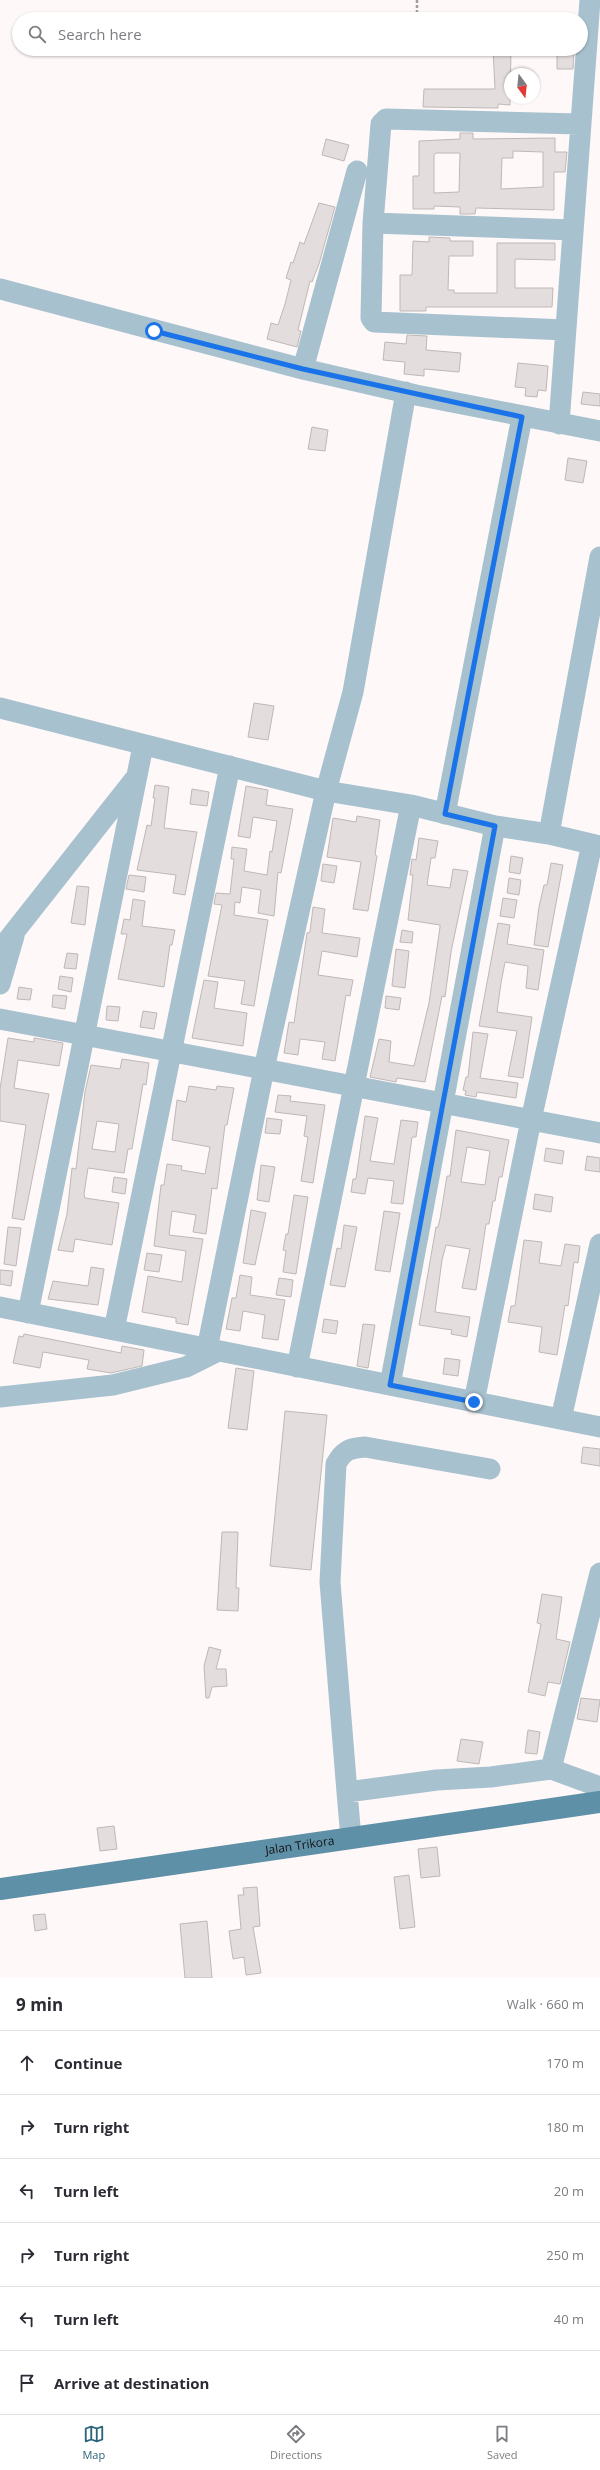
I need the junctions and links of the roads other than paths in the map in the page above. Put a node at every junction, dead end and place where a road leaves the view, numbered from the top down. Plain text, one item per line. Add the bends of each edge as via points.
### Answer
1 (590, 0) edge
2 (587, 12) edge
3 (583, 56) edge
4 (580, 124) junction
5 (357, 171) dead end
6 (373, 223) junction
7 (573, 230) junction
8 (0, 289) edge
9 (565, 330) junction
10 (303, 369) junction
11 (406, 392) junction
12 (522, 417) junction
13 (559, 424) junction
14 (600, 431) edge
15 (600, 557) edge
16 (0, 708) edge
17 (143, 746) junction
18 (230, 766) junction
19 (137, 776) junction
20 (326, 791) junction
21 (411, 805) junction
22 (445, 814) junction
23 (495, 826) junction
24 (549, 834) junction
25 (596, 845) edge
26 (14, 934) junction
27 (0, 950) edge
28 (0, 984) edge
29 (0, 1019) edge
30 (84, 1035) junction
31 (171, 1052) junction
32 (264, 1069) junction
33 (353, 1086) junction
34 (442, 1103) junction
35 (531, 1120) junction
36 (600, 1133) edge
37 (600, 1244) edge
38 (0, 1307) edge
39 (28, 1313) junction
40 (114, 1330) junction
41 (212, 1350) junction
42 (297, 1367) junction
43 (390, 1385) junction
44 (0, 1396) edge
45 (474, 1402) junction
46 (561, 1419) junction
47 (600, 1427) edge
48 (490, 1469) dead end
49 (600, 1573) edge
50 (552, 1769) junction
51 (600, 1787) edge
52 (347, 1792) junction
53 (600, 1802) edge
54 (351, 1838) junction
55 (0, 1889) edge

1 - 2 street
3 - 4 street
4 - 6 street via 386,120 381,124
4 - 7 street
5 - 10 street
6 - 7 street
6 - 9 street via 371,312 374,322
7 - 9 street
8 - 10 street
9 - 13 street
10 - 11 street
11 - 12 street
11 - 20 street via 353,692
12 - 13 street
12 - 22 street
13 - 14 street
15 - 24 street
16 - 17 street
17 - 18 street
17 - 19 street
18 - 20 street
18 - 31 street
19 - 26 street
19 - 30 street
20 - 21 street
20 - 32 street
21 - 22 street
21 - 33 street
22 - 23 street
23 - 24 street
23 - 34 street
24 - 25 street
25 - 35 street
26 - 27 street
26 - 28 street
29 - 30 street
30 - 31 street
30 - 39 street
31 - 32 street
31 - 40 street
32 - 33 street
32 - 41 street
33 - 34 street
33 - 42 street
34 - 35 street
34 - 43 street
35 - 36 street
35 - 45 street
37 - 46 street
38 - 39 street
39 - 40 street
40 - 41 street
41 - 42 street
41 - 44 street via 186,1367 113,1385
42 - 43 street
43 - 45 street
45 - 46 street
46 - 47 street
48 - 52 street via 364,1446 351,1447 342,1453 336,1464 330,1582
49 - 50 street
50 - 51 street
50 - 52 street
52 - 54 street
53 - 54 main road, Jalan Trikora
54 - 55 main road, Jalan Trikora

